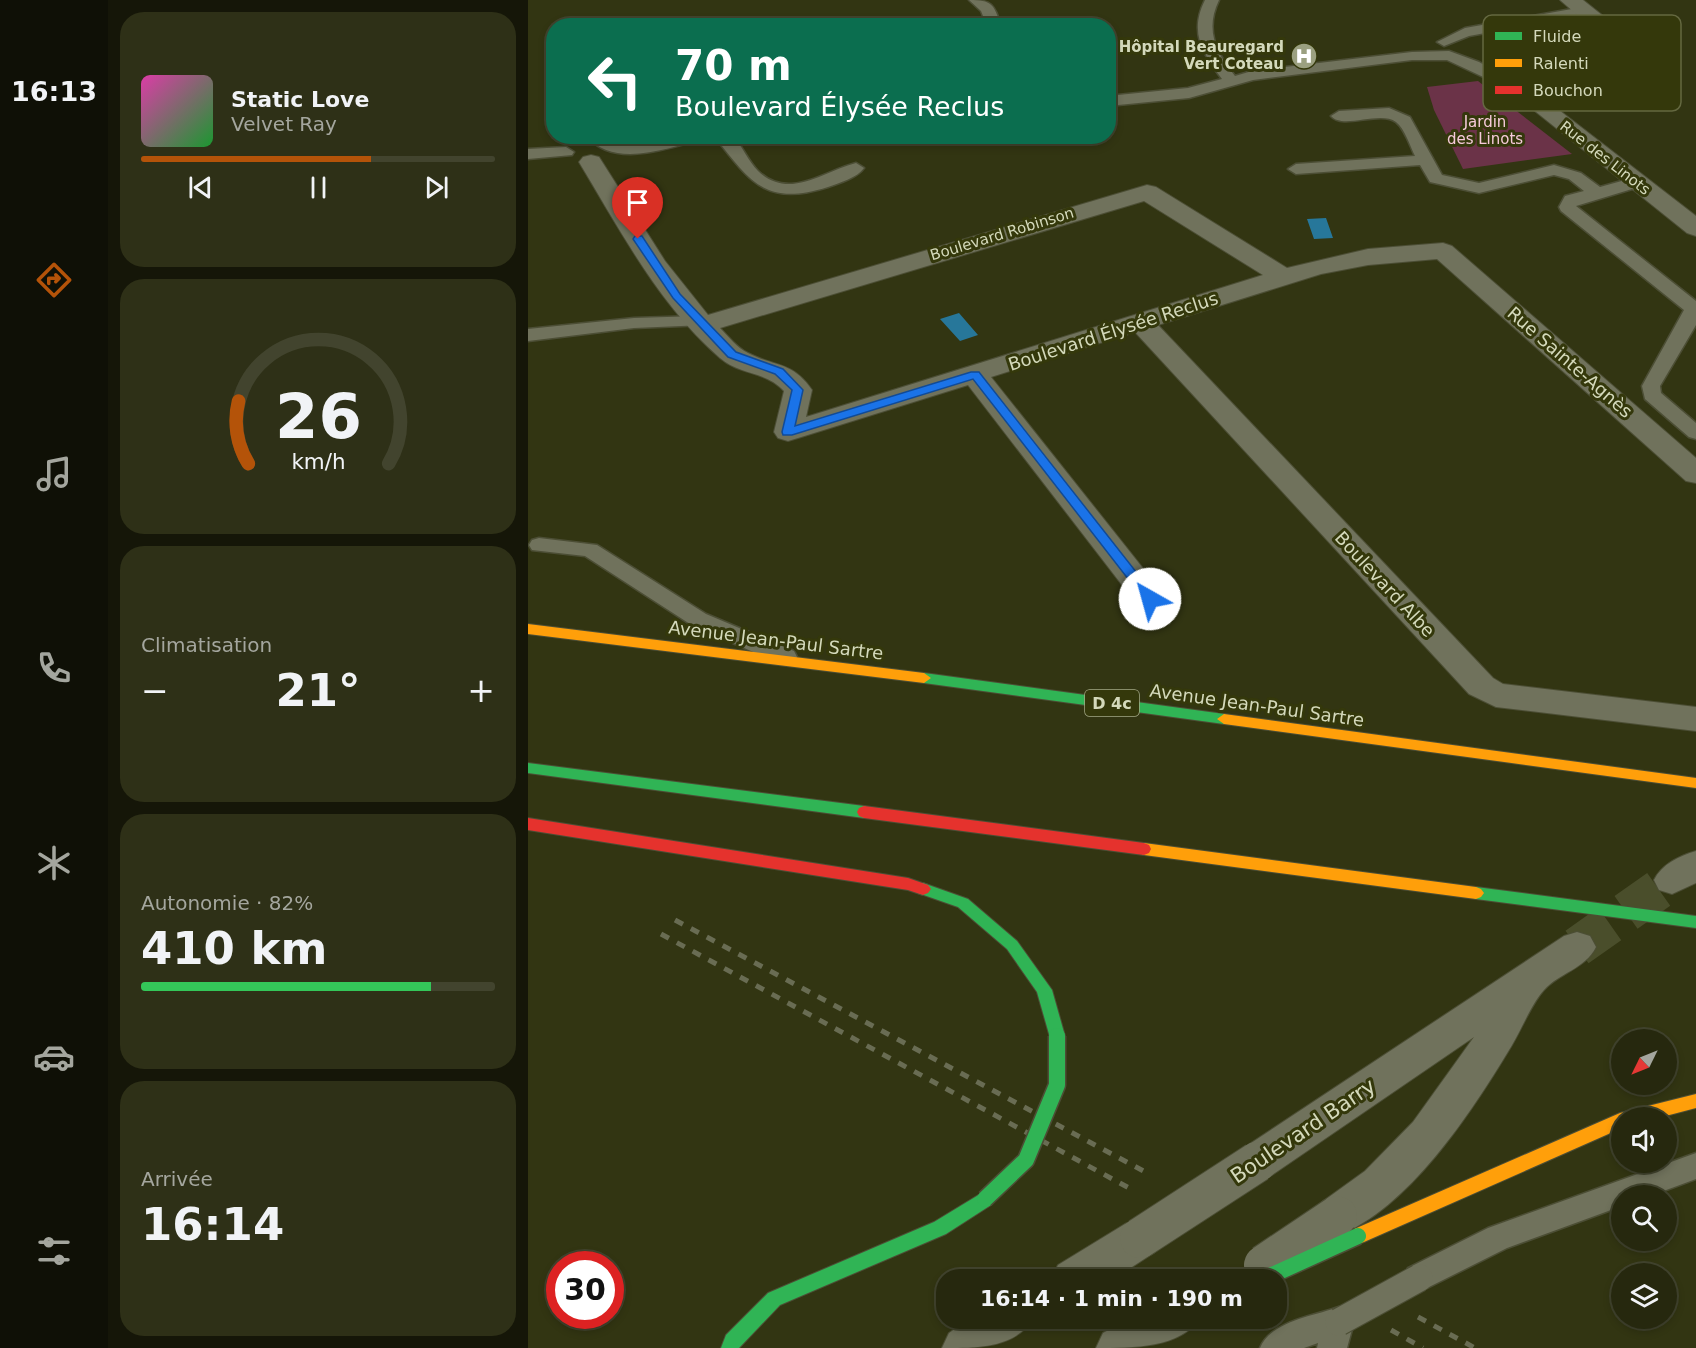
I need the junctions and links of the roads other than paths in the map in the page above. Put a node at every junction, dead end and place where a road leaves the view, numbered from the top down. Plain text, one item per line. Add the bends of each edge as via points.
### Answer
1 (976, 0) edge
2 (1212, 0) edge
3 (1576, 5) edge
4 (1535, 15) edge
5 (1588, 15) edge
6 (991, 18) edge
7 (1483, 28) edge
8 (1444, 42) junction
9 (1412, 56) junction
10 (1483, 56) edge
11 (1483, 71) edge
12 (1231, 81) junction
13 (1116, 100) edge
14 (1546, 111) edge
15 (1339, 116) dead end
16 (652, 144) edge
17 (733, 144) edge
18 (593, 149) edge
19 (566, 152) dead end
20 (528, 154) edge
21 (1425, 160) junction
22 (856, 168) dead end
23 (1296, 169) dead end
24 (1636, 182) junction
25 (1597, 193) junction
26 (1696, 228) edge
27 (1443, 251) joint
28 (1284, 277) junction
29 (701, 322) junction
30 (1140, 322) junction
31 (528, 334) edge
32 (975, 375) junction
33 (1696, 433) edge
34 (1696, 474) edge
35 (539, 545) dead end
36 (1150, 599) dead end
37 (528, 629) edge
38 (793, 660) junction
39 (1696, 719) edge
40 (528, 768) edge
41 (1696, 783) edge
42 (528, 824) edge
43 (1696, 922) edge
44 (1577, 947) tunnel mouth
45 (1530, 977) junction
46 (1696, 1101) edge
47 (1671, 1107) edge
48 (1611, 1124) edge
49 (1696, 1166) edge
50 (1348, 1226) junction
51 (1091, 1269) edge
52 (1264, 1269) edge
53 (1279, 1269) edge
54 (994, 1329) edge
55 (1156, 1329) edge
56 (1336, 1335) edge
57 (730, 1348) edge
58 (965, 1348) edge
59 (1119, 1348) edge
60 (1275, 1348) edge
61 (1315, 1348) edge

1 - 6 lane via 988,9
2 - 12 lane via 1203,25 1217,66
3 - 4 lane
3 - 5 street
7 - 8 lane
8 - 9 lane
8 - 10 lane
9 - 11 lane via 1449,55
9 - 12 lane
12 - 13 lane via 1190,93
14 - 24 street, Rue des Linots
15 - 21 lane via 1389,113 1404,120
16 - 18 lane
17 - 22 lane via 757,179 775,186 795,189 819,185
18 - 29 street via 676,296
19 - 20 lane
21 - 23 lane
21 - 25 lane via 1436,178 1479,188 1554,170 1575,176
24 - 25 lane
24 - 26 street, Rue des Linots
25 - 33 lane via 1571,200 1567,207 1693,308 1694,313 1651,386 1652,395
27 - 28 street, Boulevard Élysée Reclus via 1368,257
27 - 34 street, Rue Sainte-Agnès
28 - 29 street, Boulevard Robinson via 1147,192
28 - 30 street, Boulevard Élysée Reclus
29 - 31 lane via 634,322
29 - 32 street, Boulevard Élysée Reclus via 738,358 779,371 791,380 798,390 788,432
30 - 32 street, Boulevard Élysée Reclus
30 - 39 street, Boulevard Albe via 1480,686 1496,695
32 - 36 street
35 - 38 lane via 590,550 698,619
37 - 38 main road, Avenue Jean-Paul Sartre / D 4c
38 - 41 main road, Avenue Jean-Paul Sartre / D 4c
40 - 43 main road
42 - 57 main road, bridge via 908,884 963,903 1012,945 1044,990 1057,1036 1057,1085 1026,1160 985,1199 940,1227 774,1299 732,1341
44 - 45 street, Boulevard Barry
45 - 50 street, Boulevard Barry via 1487,1056 1421,1143 1384,1180
45 - 51 street, Boulevard Barry, bridge
46 - 47 main road
48 - 50 main road
49 - 56 lane, bridge via 1498,1238 1419,1278
50 - 52 street, Boulevard Barry, bridge
50 - 53 main road, bridge
54 - 58 street
55 - 59 street
56 - 60 lane via 1293,1337
56 - 61 lane

